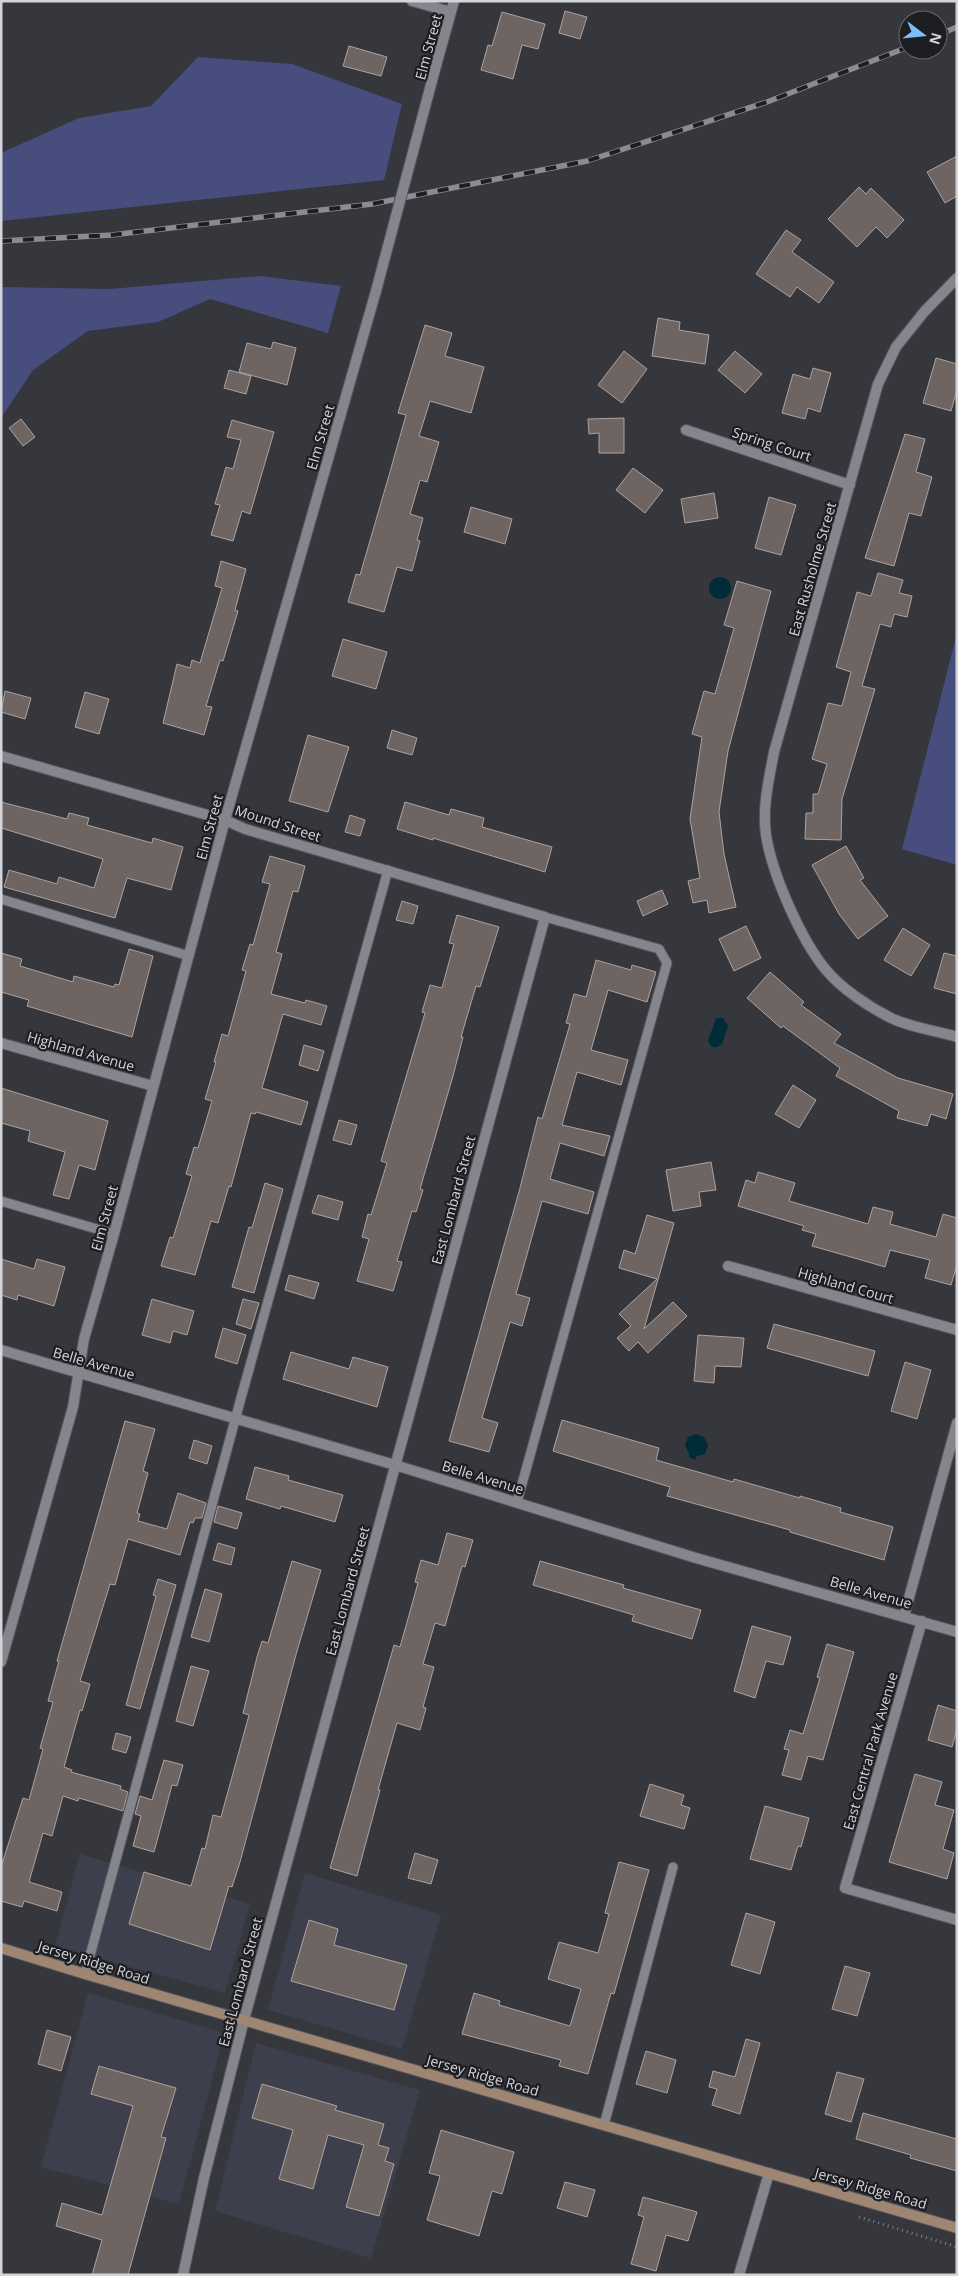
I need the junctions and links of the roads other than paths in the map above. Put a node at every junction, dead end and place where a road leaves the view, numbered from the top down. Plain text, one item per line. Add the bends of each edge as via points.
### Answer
1 (412, 1) edge
2 (454, 1) edge
3 (452, 12) junction
4 (957, 278) edge
5 (686, 430) dead end
6 (850, 484) junction
7 (1, 756) edge
8 (225, 820) junction
9 (388, 870) junction
10 (1, 899) edge
11 (545, 916) junction
12 (189, 956) junction
13 (957, 1037) edge
14 (1, 1043) edge
15 (153, 1086) junction
16 (1, 1201) edge
17 (114, 1234) junction
18 (728, 1266) dead end
19 (957, 1330) edge
20 (1, 1350) edge
21 (78, 1373) junction
22 (235, 1420) junction
23 (957, 1423) edge
24 (396, 1465) junction
25 (517, 1502) junction
26 (904, 1616) junction
27 (922, 1621) junction
28 (957, 1632) edge
29 (1, 1662) edge
30 (673, 1867) dead end
31 (957, 1920) edge
32 (1, 1948) edge
33 (85, 1974) junction
34 (244, 2020) junction
35 (604, 2125) junction
36 (769, 2173) junction
37 (957, 2228) edge
38 (183, 2275) edge
39 (739, 2275) edge

1 - 3 street
2 - 3 street, Elm Street
3 - 8 street, Elm Street, bridge
4 - 6 street, East Rusholme Street via 896,347 878,384
5 - 6 street, Spring Court
6 - 13 street, East Rusholme Street via 774,752 765,800 766,834 783,891 810,946 827,971 892,1018
7 - 8 street, Mound Street
8 - 9 street, Mound Street via 245,829
8 - 12 street, Elm Street
9 - 11 street, Mound Street
9 - 22 lane
10 - 12 lane
11 - 24 street, East Lombard Street
11 - 25 lane via 659,949 667,963
12 - 15 street, Elm Street
14 - 15 street, Highland Avenue
15 - 17 street, Elm Street
16 - 17 lane
17 - 21 street, Elm Street via 84,1339
18 - 19 street, Highland Court
20 - 21 street, Belle Avenue
21 - 22 street, Belle Avenue
21 - 29 street, Elm Street via 73,1407
22 - 24 street, Belle Avenue
22 - 33 lane
23 - 26 street
24 - 25 street, Belle Avenue
24 - 34 street, East Lombard Street
25 - 26 street, Belle Avenue via 696,1558
26 - 27 street, Belle Avenue
27 - 28 street, Belle Avenue
27 - 31 street, East Central Park Avenue via 845,1888
30 - 35 lane
32 - 33 street, Jersey Ridge Road
33 - 34 street, Jersey Ridge Road
34 - 35 street, Jersey Ridge Road
34 - 38 street, East Lombard Street
35 - 36 street, Jersey Ridge Road
36 - 37 street, Jersey Ridge Road
36 - 39 street

